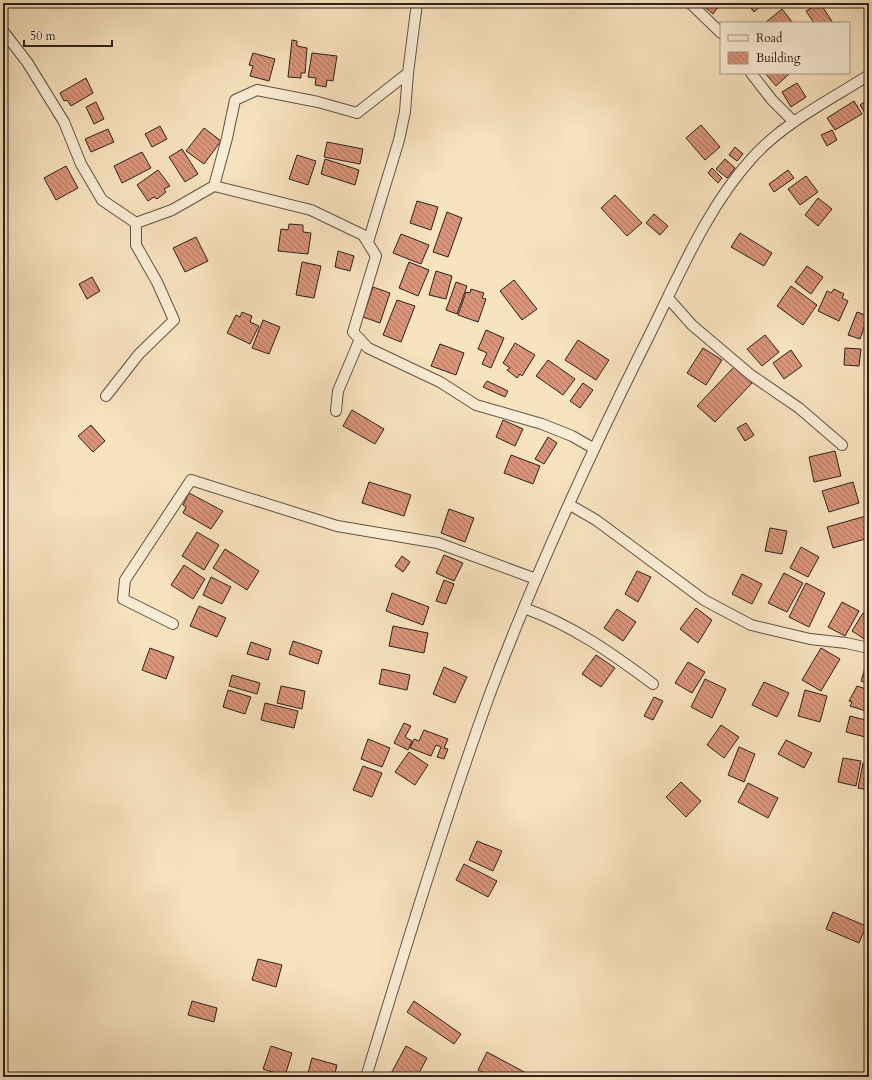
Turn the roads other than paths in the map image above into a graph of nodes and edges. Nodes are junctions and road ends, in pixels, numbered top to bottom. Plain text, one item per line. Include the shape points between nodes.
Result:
1 (417, 3) edge
2 (690, 3) edge
3 (3, 31) edge
4 (720, 32) edge
5 (408, 73) junction
6 (752, 74) edge
7 (869, 75) edge
8 (794, 122) junction
9 (214, 186) junction
10 (136, 223) junction
11 (368, 242) junction
12 (668, 298) junction
13 (360, 340) junction
14 (106, 396) dead end
15 (336, 411) dead end
16 (842, 445) dead end
17 (594, 448) junction
18 (570, 505) junction
19 (536, 579) junction
20 (524, 608) junction
21 (172, 624) dead end
22 (869, 648) edge
23 (653, 684) dead end
24 (366, 1077) edge

1 - 5 street
2 - 4 street
3 - 10 street via 27,62 64,122 82,164 102,200
5 - 9 street via 357,113 257,90 235,100
5 - 11 street via 405,112 399,140
6 - 8 street
7 - 8 street
8 - 12 street via 752,157 722,197 690,252
9 - 10 street via 172,210
9 - 11 street via 311,210 363,235
10 - 14 street via 136,246 157,282 174,320 138,354
11 - 13 street via 376,256 354,332
12 - 16 street via 692,325 751,375 799,408
12 - 17 street
13 - 15 street via 338,391
13 - 17 street via 368,348 440,382 476,405 542,424
17 - 18 street
18 - 19 street
18 - 22 street via 596,520 704,600 751,625 810,639
19 - 20 street
19 - 21 street via 438,543 337,526 190,480 125,580 122,599
20 - 23 street via 546,616 609,651
20 - 24 street via 435,850

